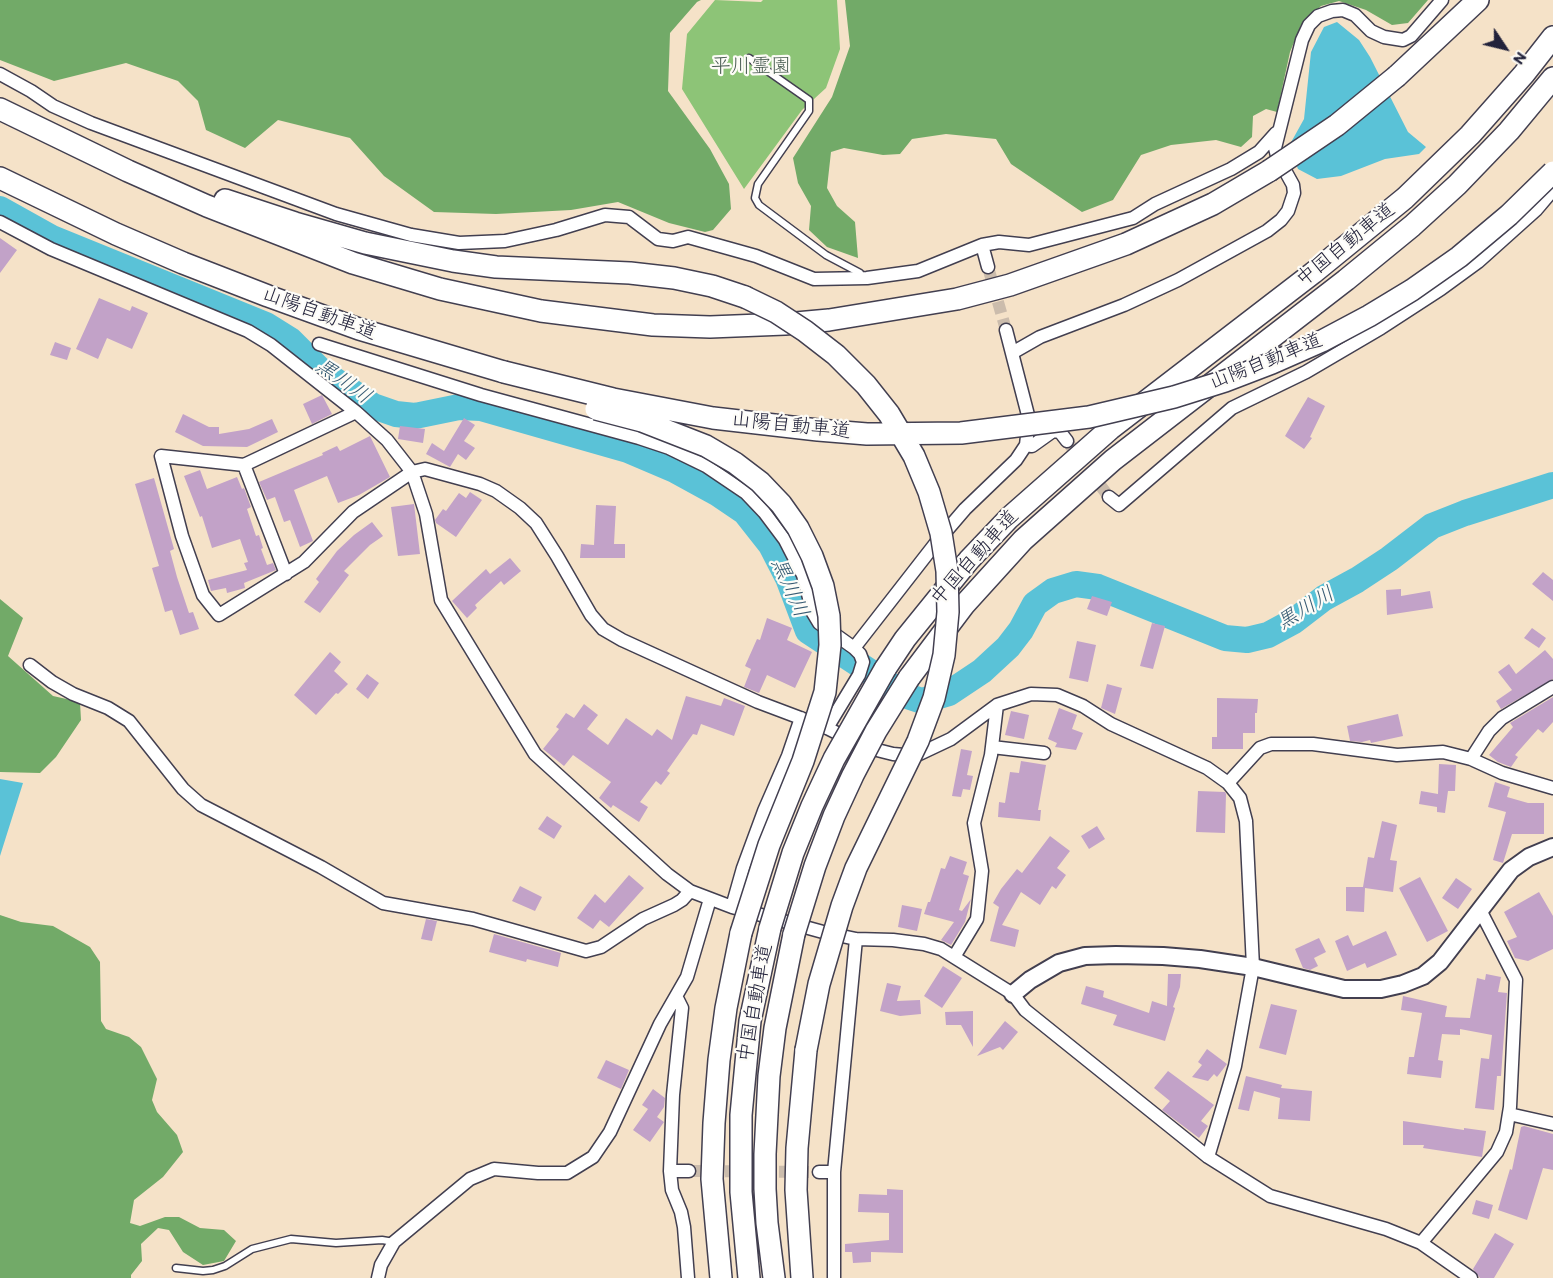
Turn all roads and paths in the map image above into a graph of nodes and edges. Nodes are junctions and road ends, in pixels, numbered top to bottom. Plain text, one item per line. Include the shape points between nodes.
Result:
1 (1442, 0) edge
2 (1478, 0) edge
3 (1553, 37) edge
4 (749, 58) dead end
5 (0, 74) edge
6 (1553, 78) edge
7 (0, 109) edge
8 (26, 123) junction
9 (1279, 129) junction
10 (1553, 172) edge
11 (0, 178) edge
12 (1553, 190) edge
13 (0, 222) edge
14 (982, 245) junction
15 (988, 267) tunnel mouth
16 (861, 279) junction
17 (1006, 330) tunnel mouth
18 (319, 344) dead end
19 (1012, 353) junction
20 (504, 372) junction
21 (356, 412) junction
22 (1067, 441) dead end
23 (1026, 445) junction
24 (244, 465) junction
25 (412, 472) junction
26 (1108, 497) dead end
27 (286, 574) junction
28 (854, 648) junction
29 (30, 665) dead end
30 (1553, 687) edge
31 (997, 705) junction
32 (801, 718) junction
33 (827, 728) junction
34 (992, 747) junction
35 (1044, 753) dead end
36 (1471, 759) junction
37 (1228, 783) junction
38 (1553, 788) edge
39 (1553, 847) edge
40 (690, 891) junction
41 (710, 899) junction
42 (732, 907) junction
43 (1480, 910) junction
44 (856, 939) junction
45 (954, 957) junction
46 (1253, 967) junction
47 (1013, 994) junction
48 (676, 996) junction
49 (1509, 1114) junction
50 (1553, 1124) edge
51 (1208, 1157) junction
52 (670, 1171) junction
53 (689, 1171) tunnel mouth
54 (819, 1172) tunnel mouth
55 (834, 1172) junction
56 (394, 1242) junction
57 (1421, 1243) junction
58 (176, 1268) dead end
59 (378, 1278) edge
60 (688, 1278) edge
61 (721, 1278) edge
62 (749, 1278) edge
63 (774, 1278) edge
64 (802, 1278) edge
65 (834, 1278) edge
66 (1471, 1278) edge

1 - 9 street via 1411,36 1403,39 1371,31 1343,10 1318,16 1302,40
2 - 8 highway, bridge via 1397,76 1337,125 1213,204 1126,244 1010,285 957,299 785,324 653,325 541,311 440,289 353,263 207,206
3 - 62 highway, 中国自動車道, bridge via 1470,135 1405,198 1110,429 1009,518 969,560 885,669 812,806 770,928 750,1021 741,1115 741,1192
4 - 16 lane via 809,100 809,111 758,184 755,198 826,255 860,273
5 - 16 street via 53,106 91,123 336,214 411,235 459,243 505,241 605,215 629,217 658,238 688,237 756,256 814,279
6 - 63 highway, 中国自動車道, bridge via 1509,131 1412,226 1113,460 1023,540 964,605 909,678 876,731 834,816 795,934 775,1028 769,1086 765,1189
7 - 8 highway
8 - 64 highway, bridge via 219,198 365,243 496,267 674,278 745,297 806,331 836,355 889,414 914,456 941,533 947,571 944,654 934,698 918,741 864,850 842,906 819,984 806,1050 797,1148
9 - 14 street via 1259,152 1133,218 1029,245
9 - 19 street via 1275,148 1294,193 1281,220 1178,280 1040,337
10 - 20 highway, 山陽自動車道, bridge via 1459,257 1360,321 1225,381 1089,417 961,433 867,434 713,418
11 - 20 highway, 山陽自動車道 via 183,263 359,329
12 - 26 street via 1478,262 1441,289 1306,372 1232,408 1119,505
13 - 21 street via 51,249 248,332 271,345
14 - 15 street
14 - 16 street via 918,271
17 - 19 street
18 - 28 street via 481,395 639,438 706,466 746,493 764,512 785,540 803,575 819,623
19 - 23 street via 1029,419
20 - 61 highway, bridge via 548,396 642,421 706,446 735,463 781,504 798,528 823,586 829,615 825,692 741,933 726,1008 712,1179
21 - 24 street
21 - 25 street via 387,440
22 - 23 street via 1060,432 1053,431 1032,446
23 - 28 street via 935,544
24 - 27 street
24 - 27 street via 161,456 182,536 203,595 219,615
25 - 27 street via 353,512 304,562
25 - 32 street via 425,469 480,484 520,508 536,523 603,629 758,702
25 - 40 street via 426,514 441,600 535,754
28 - 33 street via 863,662 859,675
29 - 40 street via 73,694 129,721 183,789 201,805 383,903 473,919 586,951 601,947 643,919 674,905
30 - 36 street via 1502,718
31 - 33 street via 951,739 915,756 865,747
31 - 34 street
31 - 37 street via 1031,694 1057,695 1208,768
32 - 33 street
32 - 42 street via 743,868
34 - 35 street
34 - 45 street via 974,823 982,871 977,919
36 - 37 street via 1443,752 1397,755 1313,744 1271,744 1251,756
36 - 38 street
37 - 46 street via 1240,798 1246,820
39 - 43 street via 1511,870
40 - 41 street
41 - 42 street
41 - 48 street via 687,977
42 - 44 street
43 - 46 street via 1440,962 1403,984 1374,990 1344,989
43 - 49 street via 1516,980
44 - 45 street via 924,944
44 - 55 street
45 - 47 street
46 - 47 street via 1163,956 1085,956 1059,963
46 - 51 street via 1235,1066
47 - 51 street via 1025,1011
48 - 52 street via 682,1008
48 - 56 street via 610,1132 593,1157 567,1173 494,1169 470,1179
49 - 50 street
49 - 57 street via 1497,1152
51 - 57 street via 1270,1196
52 - 53 street
52 - 60 street via 684,1227
54 - 55 street
55 - 65 street
56 - 58 lane via 291,1239 252,1249 213,1270
56 - 59 street
57 - 66 street

